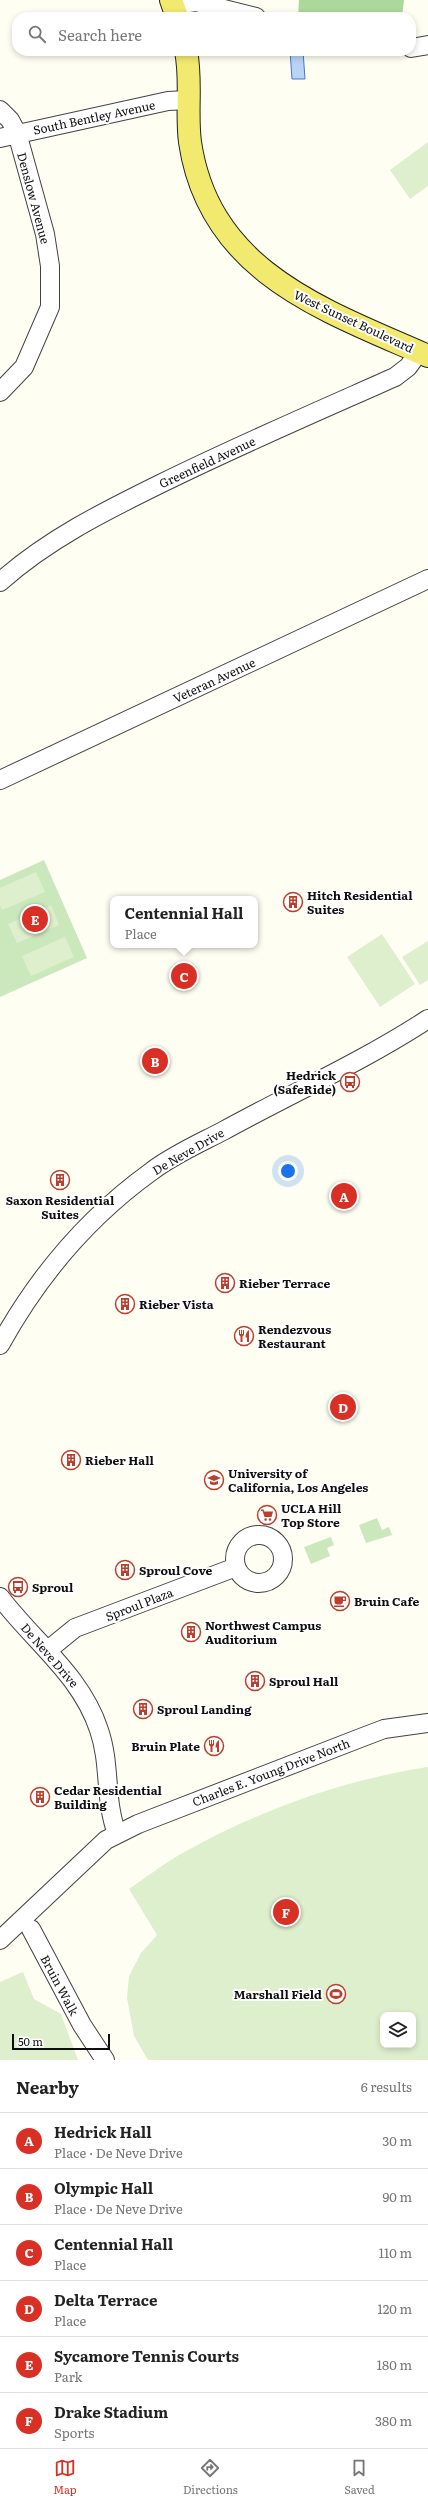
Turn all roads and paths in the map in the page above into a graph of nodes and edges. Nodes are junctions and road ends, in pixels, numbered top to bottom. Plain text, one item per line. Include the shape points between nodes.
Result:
1 (174, 7) edge
2 (236, 12) edge
3 (428, 45) edge
4 (416, 47) edge
5 (186, 56) edge
6 (188, 100) junction
7 (0, 110) edge
8 (17, 133) junction
9 (0, 138) edge
10 (423, 354) edge
11 (0, 392) edge
12 (428, 580) edge
13 (0, 582) edge
14 (0, 780) edge
15 (428, 1019) edge
16 (0, 1345) edge
17 (236, 1568) dead end
18 (0, 1597) edge
19 (48, 1650) junction
20 (428, 1723) edge
21 (117, 1834) junction
22 (31, 1929) dead end
23 (0, 1940) edge
24 (105, 2060) edge

1 - 2 street via 196,2
3 - 4 street
5 - 6 main road, West Sunset Boulevard
6 - 8 street, South Bentley Avenue via 168,101
6 - 10 main road, West Sunset Boulevard via 190,142 204,189 226,231 241,250 276,282 303,299
7 - 8 street, Denslow Avenue via 10,120
8 - 9 street, South Bentley Avenue
8 - 11 street, Denslow Avenue via 45,234 50,266 50,307 24,367
10 - 13 street, Greenfield Avenue via 395,377 205,462 105,511 48,544
12 - 14 street, Veteran Avenue
15 - 16 street, De Neve Drive via 355,1064 242,1120 153,1170 105,1208 44,1275
17 - 19 street, Sproul Plaza via 75,1628
18 - 19 street, De Neve Drive
19 - 21 street, De Neve Drive via 81,1691 96,1720 105,1750 108,1804
20 - 21 street, Charles E. Young Drive North via 391,1728 363,1737
21 - 23 street, Charles E. Young Drive North via 93,1852
22 - 24 street, Bruin Walk via 82,2025

